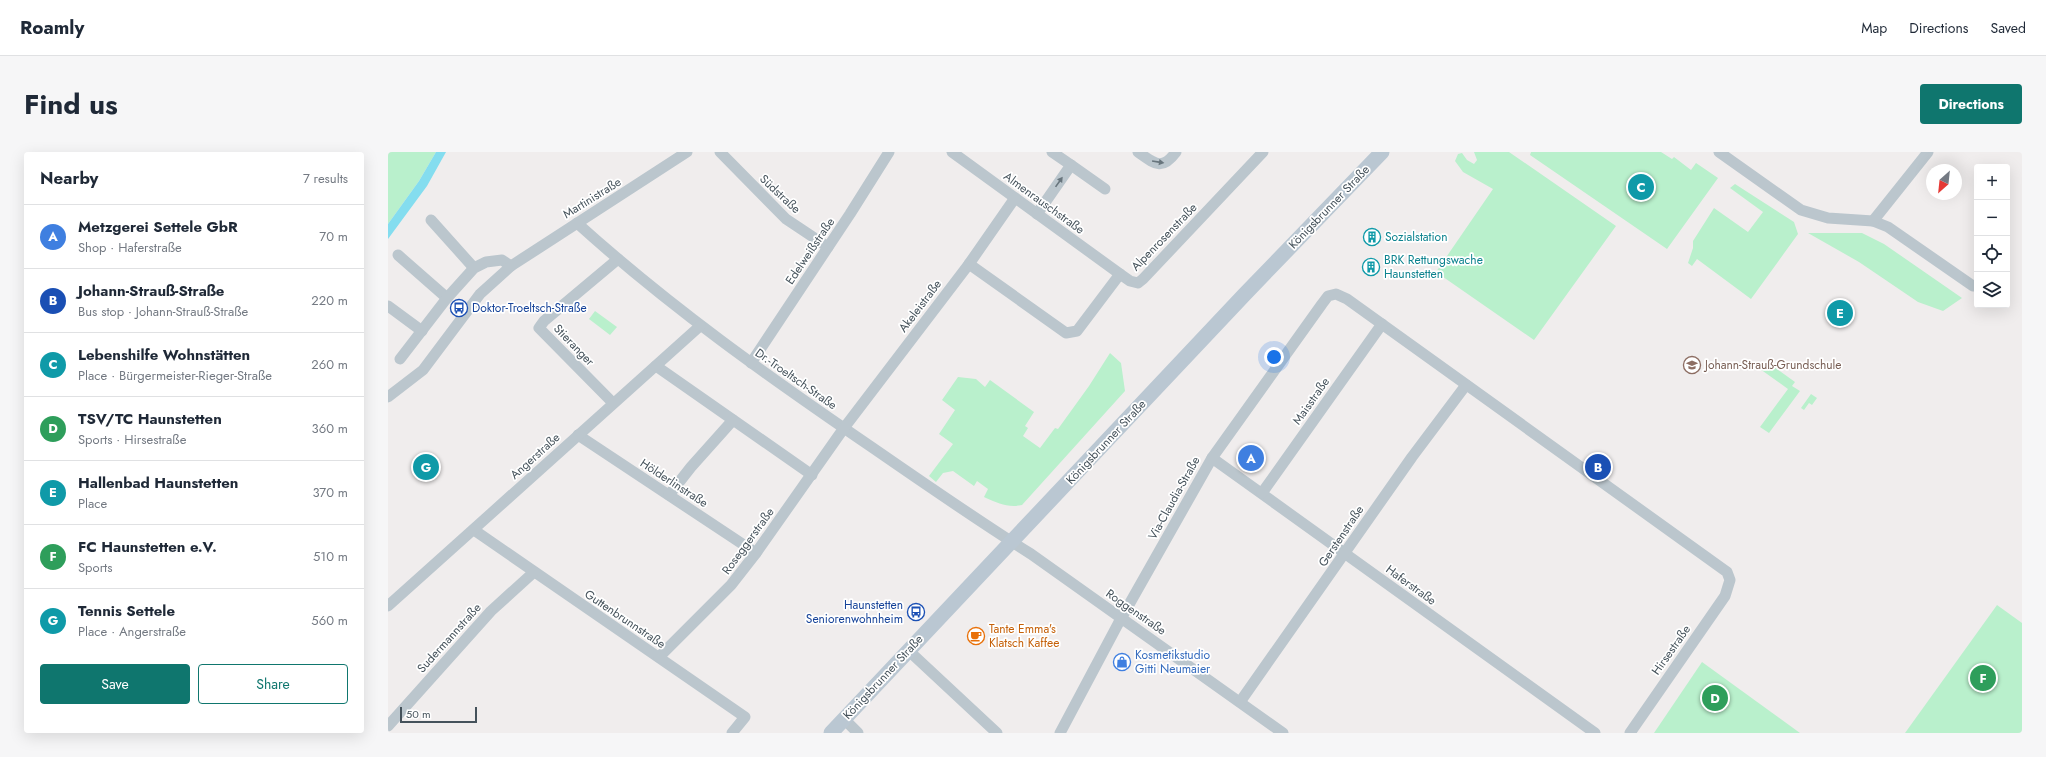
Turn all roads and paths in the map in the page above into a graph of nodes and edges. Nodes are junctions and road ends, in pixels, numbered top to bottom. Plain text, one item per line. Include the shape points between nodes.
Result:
1 (687, 152) edge
2 (720, 152) edge
3 (889, 152) edge
4 (952, 152) edge
5 (1052, 152) edge
6 (1138, 152) edge
7 (1176, 152) edge
8 (1263, 152) edge
9 (1382, 152) edge
10 (1719, 152) edge
11 (1927, 152) edge
12 (1071, 165) junction
13 (1105, 189) dead end
14 (1015, 198) junction
15 (1037, 214) junction
16 (431, 220) dead end
17 (1873, 221) junction
18 (577, 223) junction
19 (828, 247) junction
20 (398, 255) dead end
21 (618, 259) junction
22 (969, 264) junction
23 (510, 266) junction
24 (474, 268) junction
25 (1120, 274) junction
26 (1973, 286) dead end
27 (447, 298) junction
28 (388, 306) edge
29 (1382, 324) junction
30 (700, 326) junction
31 (422, 331) junction
32 (400, 359) dead end
33 (751, 363) junction
34 (656, 366) junction
35 (1466, 385) junction
36 (388, 397) edge
37 (613, 404) junction
38 (733, 420) junction
39 (844, 428) junction
40 (578, 435) junction
41 (1212, 458) junction
42 (812, 475) junction
43 (1262, 493) junction
44 (669, 495) junction
45 (474, 530) junction
46 (1012, 542) junction
47 (756, 553) junction
48 (1345, 553) junction
49 (534, 572) junction
50 (388, 606) edge
51 (1121, 618) junction
52 (908, 651) junction
53 (659, 657) junction
54 (1240, 702) junction
55 (844, 719) junction
56 (388, 726) edge
57 (732, 733) edge
58 (831, 733) edge
59 (858, 733) edge
60 (997, 733) edge
61 (1060, 733) edge
62 (1283, 733) edge
63 (1596, 733) edge
64 (1630, 733) edge

1 - 18 street, Martinistraße
2 - 19 street, Südstraße via 786,219
3 - 19 street, Edelweißstraße
4 - 14 street, Almenrauschstraße
5 - 12 street
6 -> 7 street via 1160,164 1170,160
8 - 25 street, Alpenrosenstraße via 1143,279 1138,283
9 - 46 main road, Königsbrunner Straße
10 - 17 street via 1801,210 1828,218
11 - 17 street
12 - 13 street
15 -> 12 street
14 - 15 street, Almenrauschstraße
14 - 22 street, Akeleistraße
15 - 25 street, Almenrauschstraße
16 - 24 street
17 - 26 street via 1902,235
18 - 21 street, Dr.-Troeltsch-Straße
18 - 23 street, Martinistraße
19 - 33 street, Edelweißstraße
20 - 27 street
21 - 30 street, Dr.-Troeltsch-Straße
21 - 37 street, Stieranger via 544,321 540,328
22 - 25 street, Alpenrosenstraße via 1066,333 1077,331
22 - 39 street, Akeleistraße
23 - 24 street via 502,260 486,262
23 - 36 street, Martinistraße via 480,294 423,370
24 - 27 street
27 - 31 street
28 - 31 street
29 - 35 street
29 - 41 street, Via-Claudia-Straße via 1347,299 1336,294 1328,296
29 - 43 street, Maisstraße
30 - 33 street, Dr.-Troeltsch-Straße
30 - 34 street, Angerstraße
31 - 32 street
33 - 39 street, Dr.-Troeltsch-Straße
34 - 37 street, Angerstraße
34 - 38 street
35 - 48 street, Gerstenstraße via 1422,442
35 - 64 street, Hirsestraße via 1727,572 1730,580 1725,596
37 - 40 street, Angerstraße
38 - 42 street
38 - 44 street
39 - 42 street, Roseggerstraße
39 - 46 street, Dr.-Troeltsch-Straße
40 - 44 street, Hölderlinstraße
40 - 45 street, Angerstraße
41 - 43 street, Haferstraße
41 - 51 street, Via-Claudia-Straße
42 - 47 street, Roseggerstraße
43 - 48 street, Haferstraße
44 - 47 street, Hölderlinstraße
45 - 49 street, Guttenbrunnstraße
45 - 50 street, Angerstraße
46 - 51 street, Roggenstraße
46 - 52 main road, Königsbrunner Straße
47 - 53 street, Roseggerstraße via 731,585
48 - 54 street, Gerstenstraße
48 - 63 street, Haferstraße
49 - 53 street, Guttenbrunnstraße
49 - 56 street, Sudermannstraße via 491,611
51 - 54 street, Roggenstraße
51 - 61 street, Via-Claudia-Straße
52 - 55 main road, Königsbrunner Straße
52 - 60 street
53 - 57 street, Guttenbrunnstraße via 745,716
54 - 62 street, Roggenstraße
55 - 58 main road, Königsbrunner Straße
55 - 59 street

